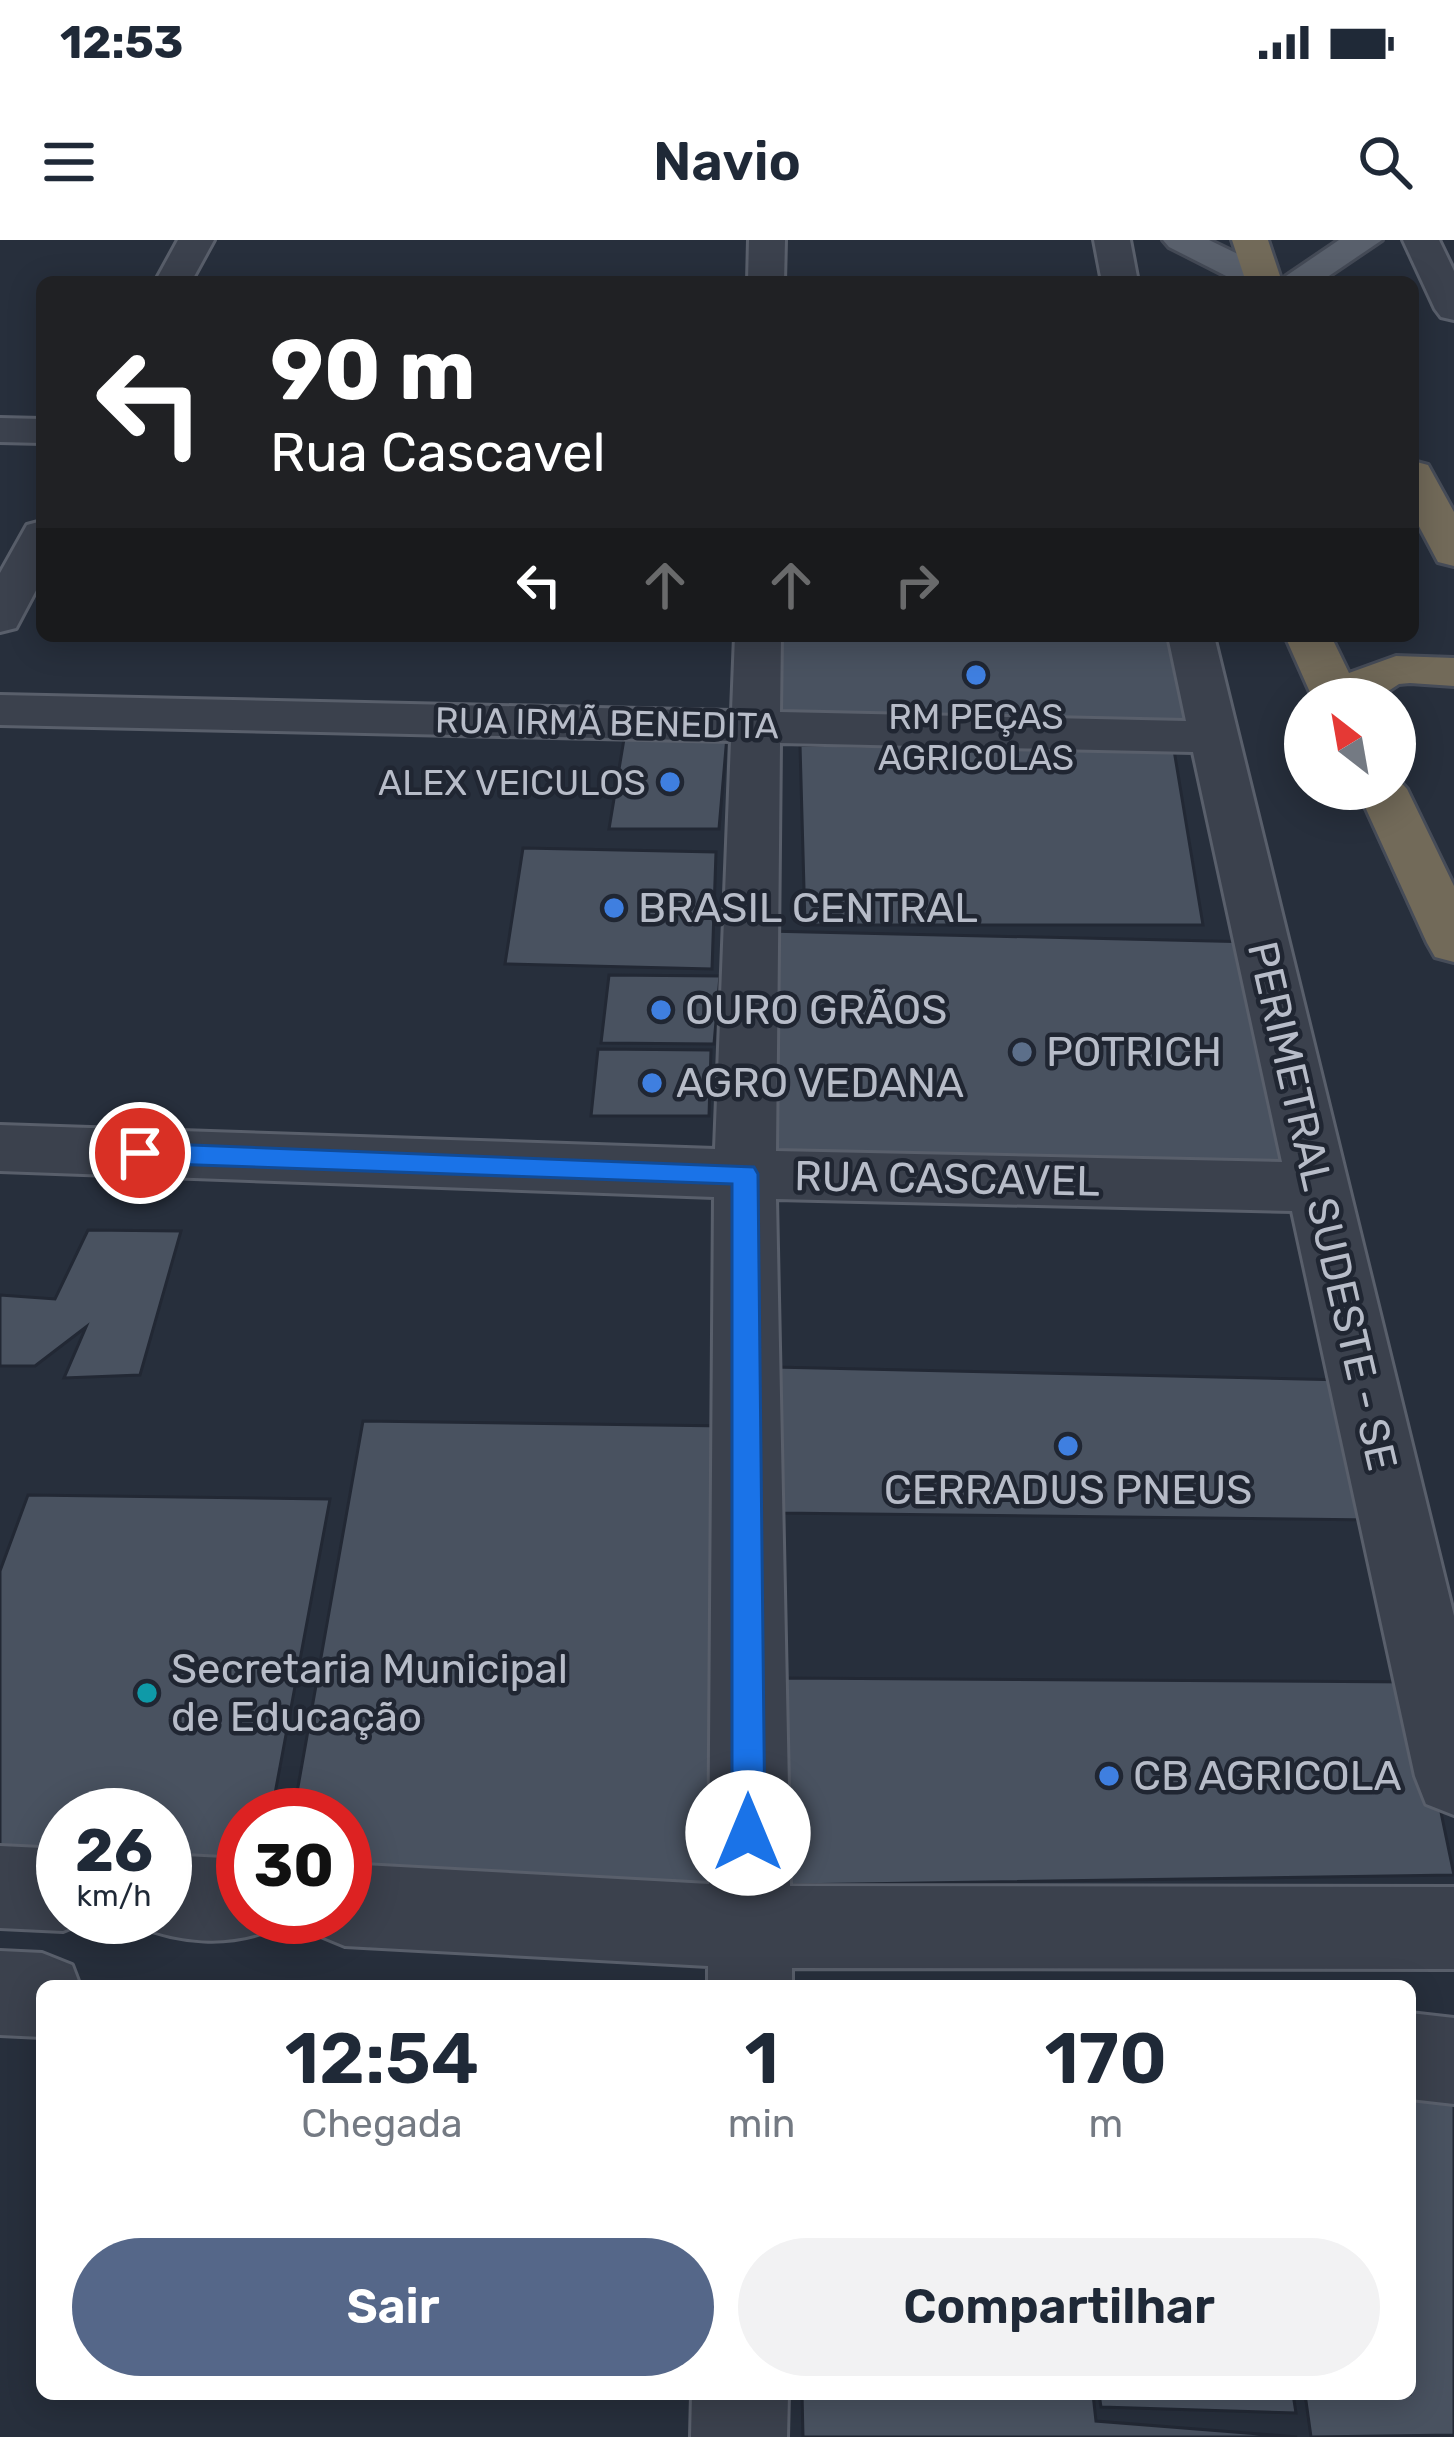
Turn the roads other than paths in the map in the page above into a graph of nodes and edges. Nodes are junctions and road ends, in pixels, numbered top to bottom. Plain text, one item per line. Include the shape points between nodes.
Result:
1 (196, 240) edge
2 (767, 240) edge
3 (1112, 240) edge
4 (1181, 240) edge
5 (1250, 240) edge
6 (1364, 240) edge
7 (1420, 240) edge
8 (1303, 266) edge
9 (176, 276) edge
10 (766, 276) edge
11 (1119, 276) edge
12 (1254, 276) edge
13 (1262, 276) edge
14 (1454, 310) edge
15 (0, 430) edge
16 (36, 431) edge
17 (1419, 486) edge
18 (36, 546) edge
19 (1450, 548) edge
20 (1419, 574) edge
21 (0, 618) edge
22 (758, 642) edge
23 (1192, 642) edge
24 (1311, 642) edge
25 (1454, 672) edge
26 (1327, 678) edge
27 (1368, 678) edge
28 (0, 710) edge
29 (756, 727) junction
30 (1214, 737) junction
31 (1392, 810) edge
32 (1454, 943) edge
33 (0, 1148) edge
34 (745, 1174) junction
35 (1318, 1187) junction
36 (1454, 1776) edge
37 (0, 1887) edge
38 (36, 1889) edge
39 (372, 1908) edge
40 (1454, 1928) edge
41 (749, 1956) edge
42 (0, 1993) edge
43 (36, 1995) edge
44 (1416, 2057) edge
45 (1454, 2061) edge
46 (740, 2400) edge
47 (739, 2437) edge

1 - 9 street
2 - 10 street
3 - 11 street
4 - 12 main road
5 - 13 highway
6 - 8 main road
7 - 14 street
15 - 16 street
17 - 19 highway
18 - 21 street
19 - 20 highway
22 - 29 street
23 - 30 street, PERIMETRAL SUDESTE - SE
24 - 26 highway
25 - 27 highway via 1396,669
28 - 29 street, RUA IRMÃ BENEDITA
29 - 30 street, RUA IRMÃ BENEDITA
29 - 34 street
30 - 35 street, PERIMETRAL SUDESTE - SE
31 - 32 highway
33 - 34 street, RUA CASCAVEL
34 - 35 street, RUA CASCAVEL
34 - 41 street
35 - 36 street, PERIMETRAL SUDESTE - SE
37 - 38 street
39 - 41 street
40 - 41 street
42 - 43 street
44 - 45 street
46 - 47 street

